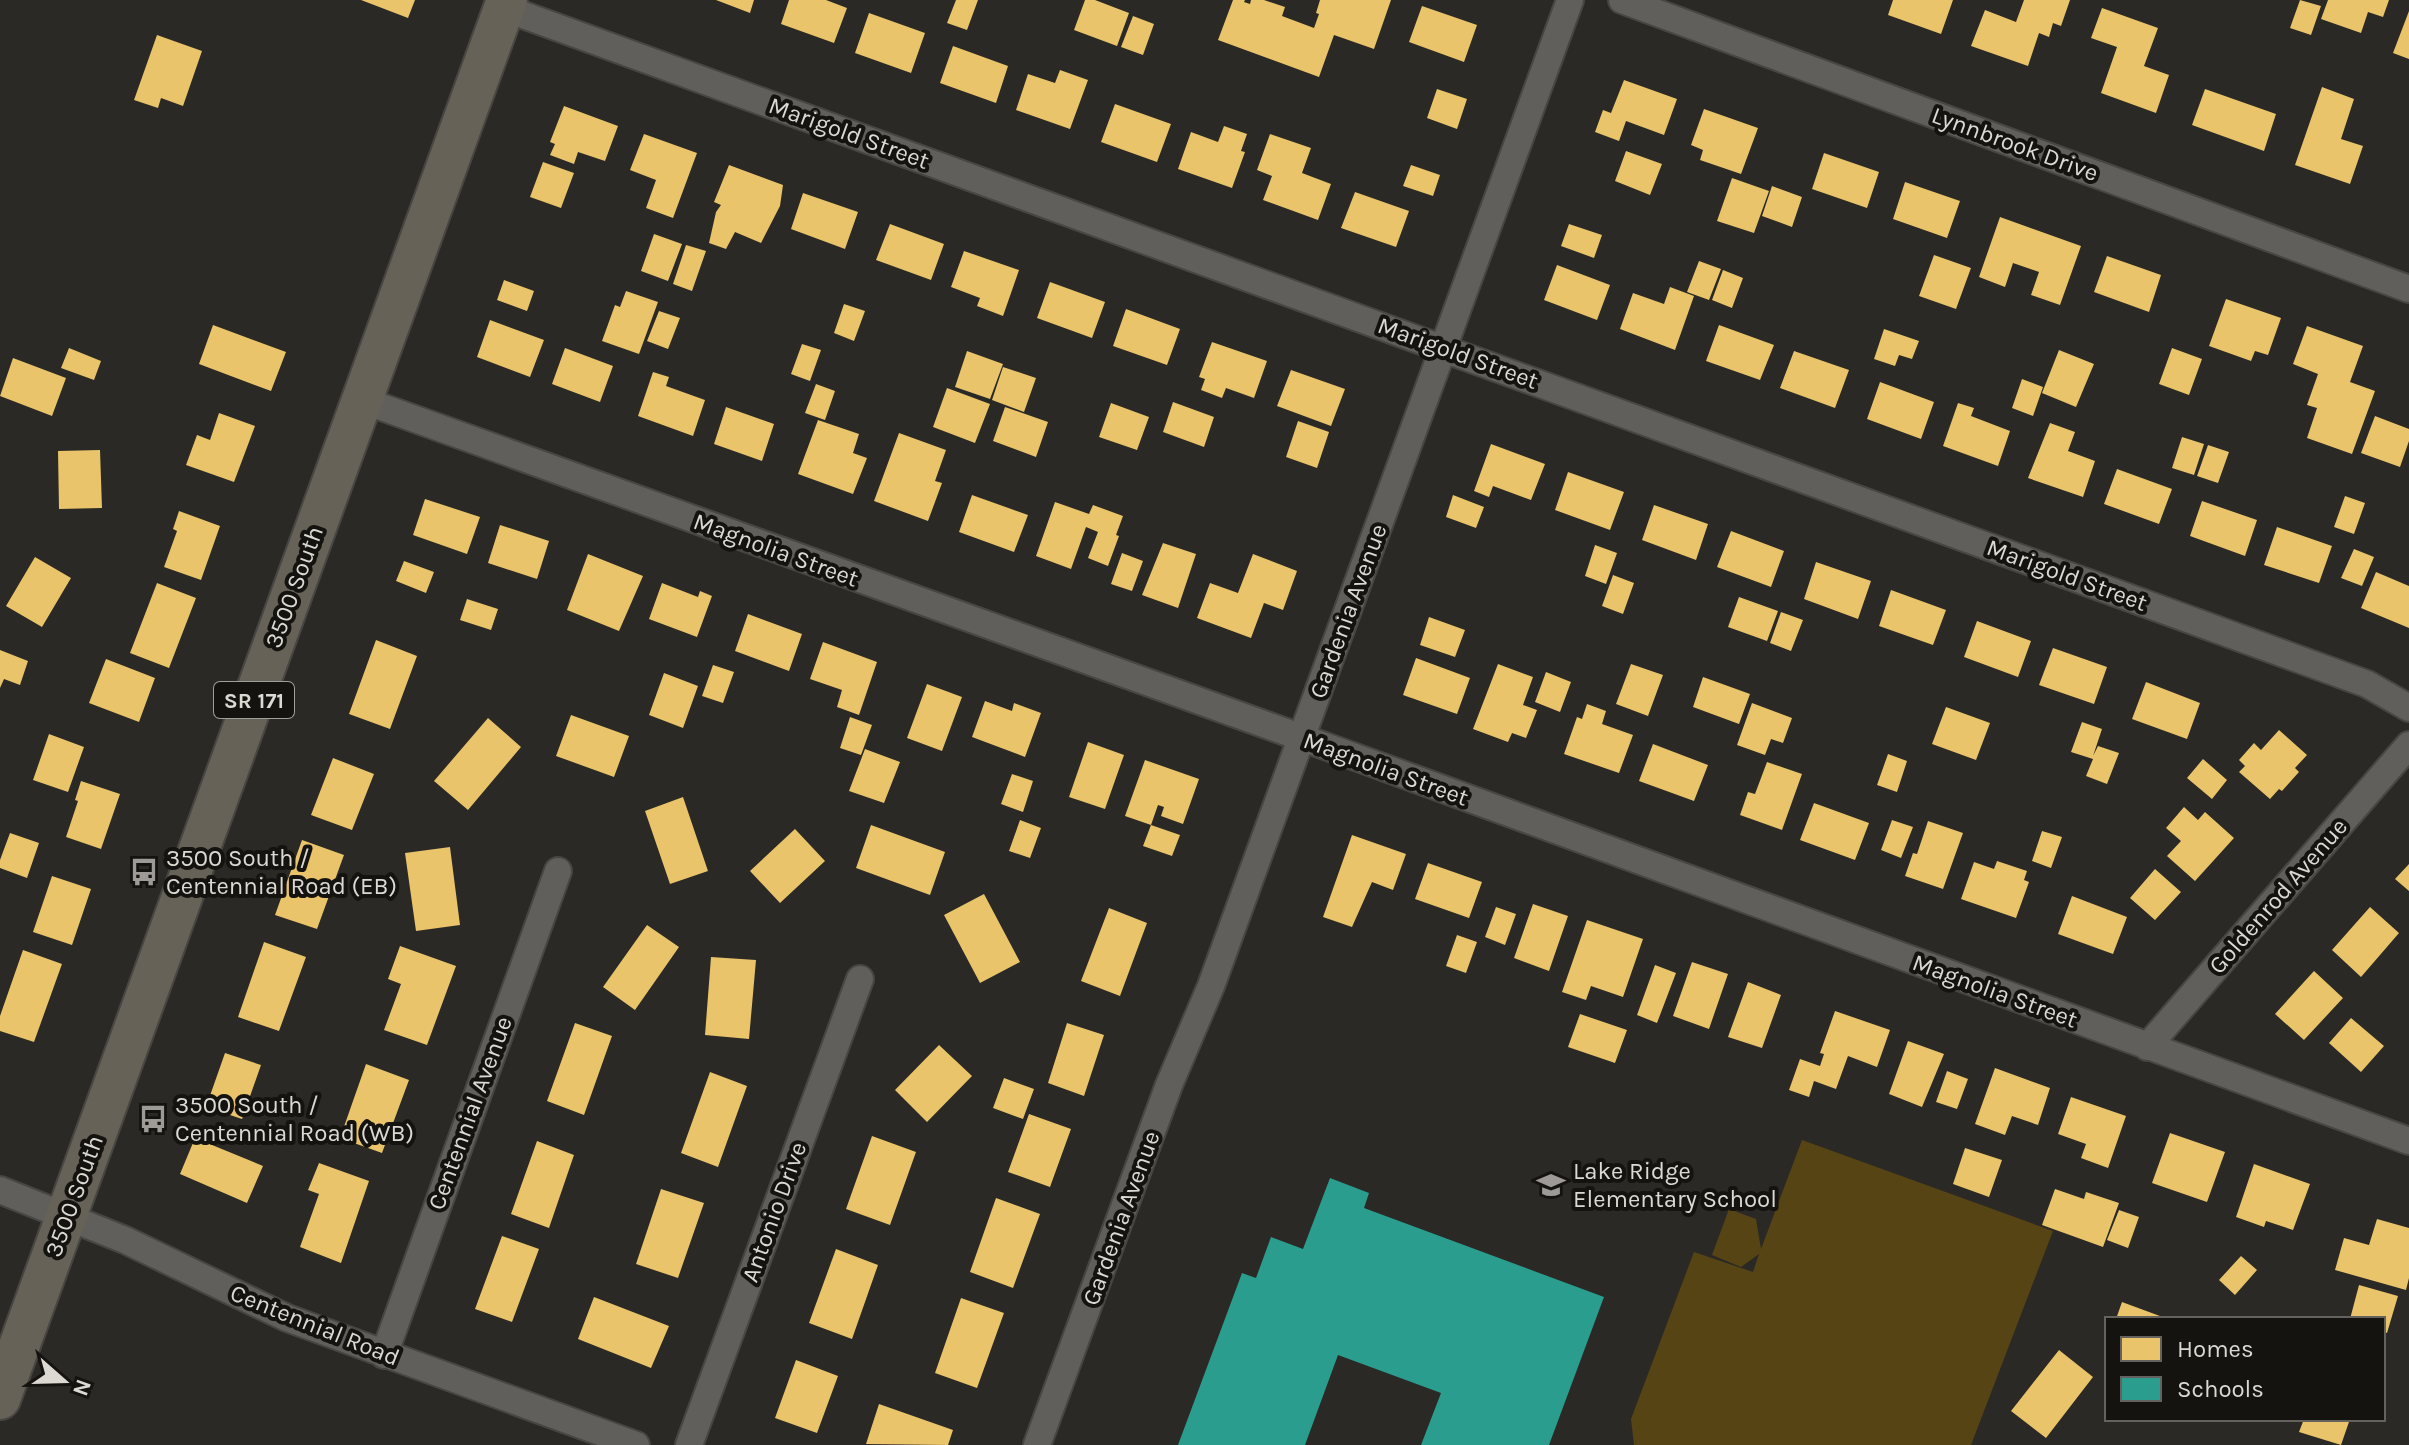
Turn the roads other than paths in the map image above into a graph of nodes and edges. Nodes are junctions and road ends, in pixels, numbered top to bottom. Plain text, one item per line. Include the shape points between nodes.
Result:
1 (1570, 0) edge
2 (1622, 0) edge
3 (505, 4) edge
4 (2409, 289) edge
5 (1442, 347) junction
6 (362, 400) junction
7 (2409, 708) edge
8 (1302, 738) junction
9 (2409, 745) edge
10 (558, 871) dead end
11 (860, 979) dead end
12 (2147, 1047) junction
13 (2409, 1141) edge
14 (0, 1190) edge
15 (66, 1216) junction
16 (384, 1355) junction
17 (0, 1399) edge
18 (636, 1445) edge
19 (689, 1445) edge
20 (1037, 1445) edge

1 - 5 street, Gardenia Avenue
2 - 4 street, Lynnbrook Drive
3 - 5 street, Marigold Street
3 - 6 main road, 3500 South / SR 171
5 - 7 street, Marigold Street via 2367,684
5 - 8 street, Gardenia Avenue
6 - 8 street, Magnolia Street
6 - 15 main road, 3500 South / SR 171
8 - 12 street, Magnolia Street
8 - 20 street, Gardenia Avenue
9 - 12 street, Goldenrod Avenue
10 - 16 street, Centennial Avenue
11 - 19 street, Antonio Drive
12 - 13 street, Magnolia Street
14 - 15 street, Centennial Road
15 - 16 street, Centennial Road via 287,1318
15 - 17 main road, 3500 South / SR 171
16 - 18 street, Centennial Road

